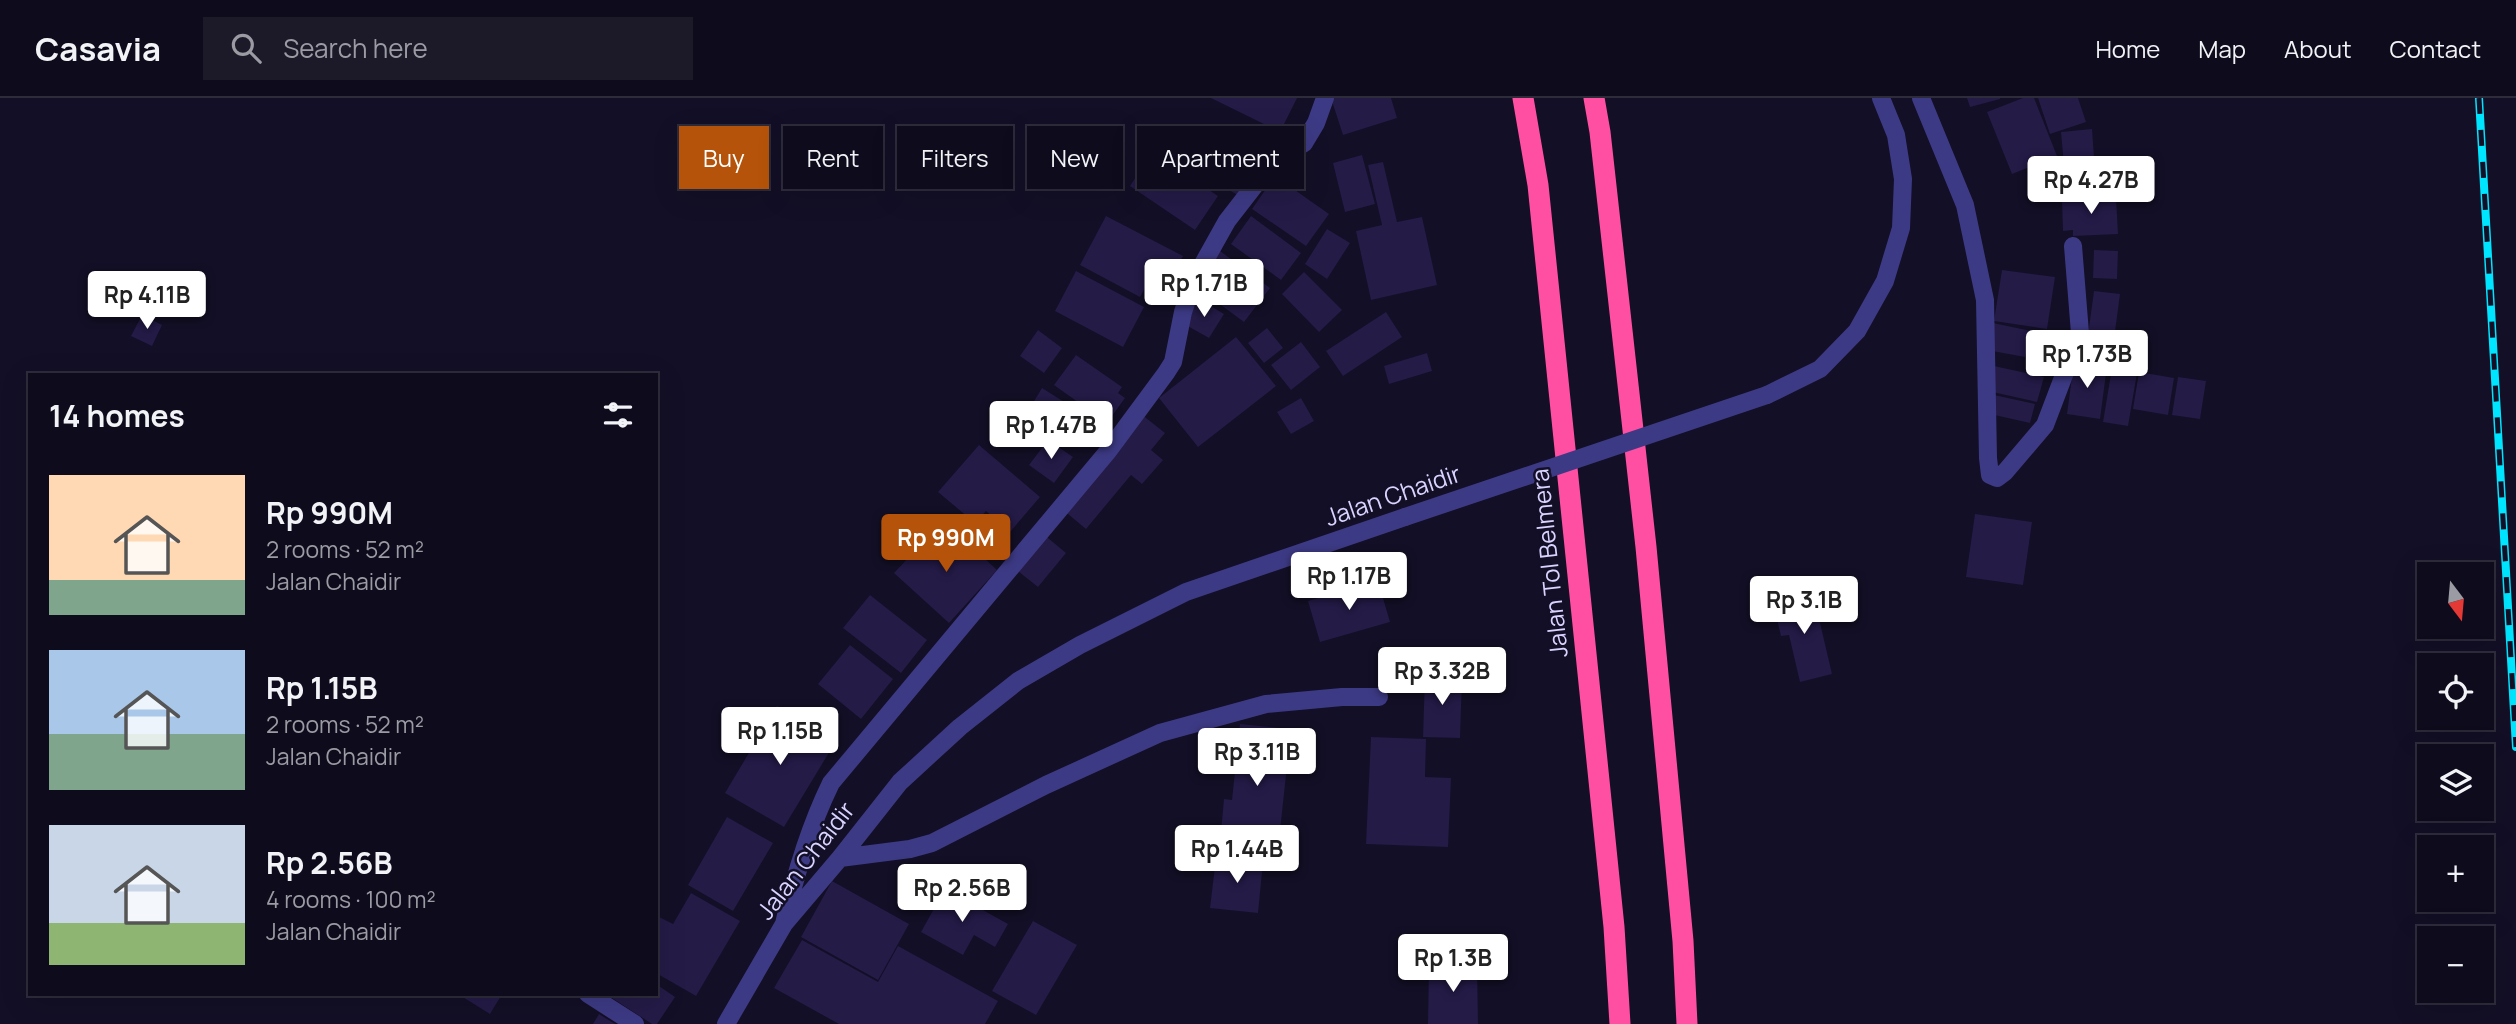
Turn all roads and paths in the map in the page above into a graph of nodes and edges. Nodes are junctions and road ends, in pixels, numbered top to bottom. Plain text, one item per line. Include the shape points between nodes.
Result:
1 (1325, 98) edge
2 (1523, 98) edge
3 (1594, 98) edge
4 (1881, 98) edge
5 (1922, 98) edge
6 (2073, 246) dead end
7 (1379, 697) dead end
8 (840, 858) junction
9 (784, 924) junction
10 (591, 996) edge
11 (635, 1024) edge
12 (726, 1024) edge
13 (1620, 1024) edge
14 (1687, 1024) edge

1 - 9 street via 1304,143 1272,163 1227,221 1194,280 1166,373 1109,450 831,783 813,820
2 - 13 highway, Jalan Tol Belmera via 1539,198
3 - 14 highway via 1646,547
4 - 8 street, Jalan Chaidir, bridge via 1896,135 1903,179 1901,229 1885,281 1857,331 1820,369 1767,395 1186,592 1018,681 900,782
5 - 6 street via 1965,205 1985,300 1988,458 1990,475 1997,478 2045,425 2080,334
7 - 8 street via 1266,704 1160,733 932,843
8 - 9 street, Jalan Chaidir
9 - 12 street, Jalan Chaidir
10 - 11 street

